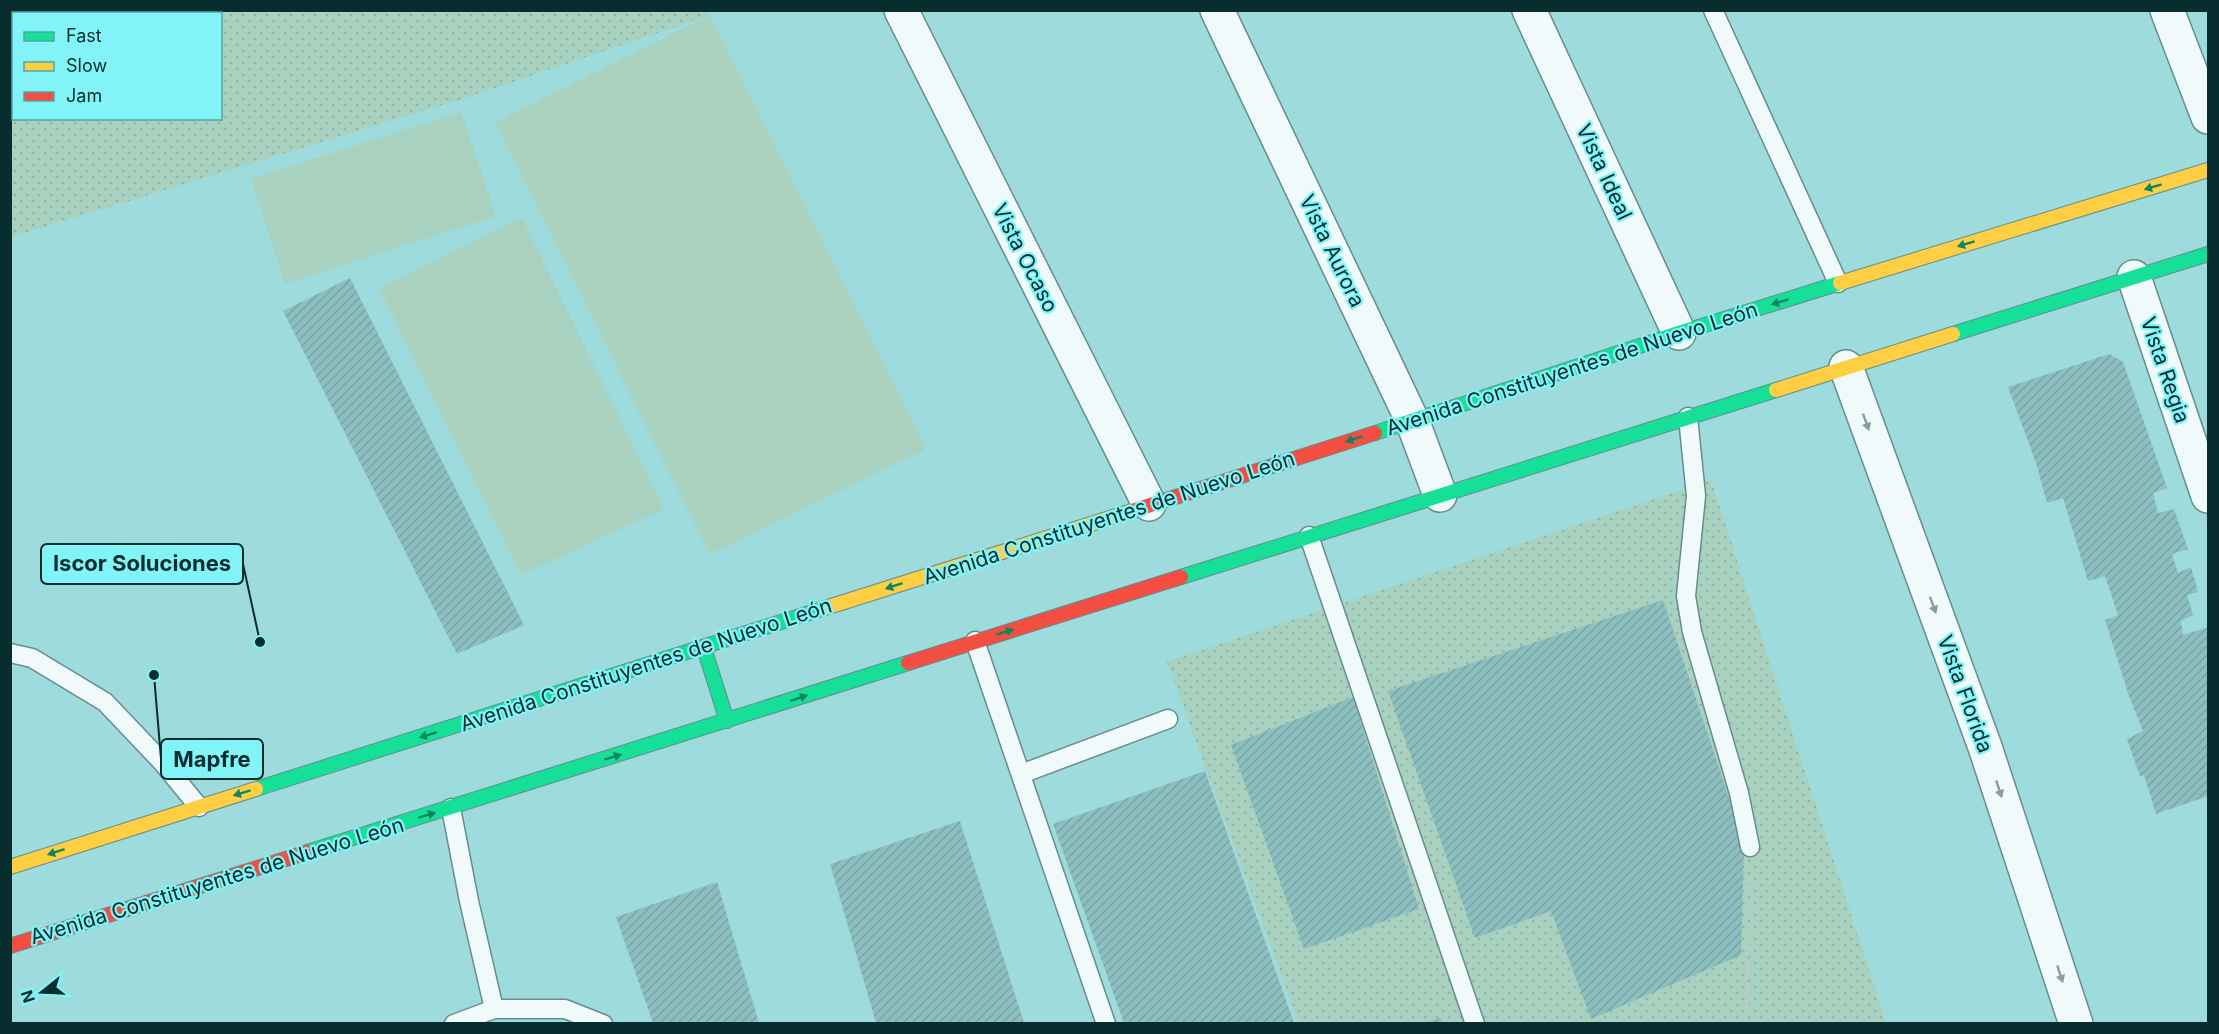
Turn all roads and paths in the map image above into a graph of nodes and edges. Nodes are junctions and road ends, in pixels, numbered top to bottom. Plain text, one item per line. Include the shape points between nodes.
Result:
1 (901, 10) edge
2 (1217, 10) edge
3 (1529, 10) edge
4 (1713, 10) edge
5 (2167, 10) edge
6 (2208, 117) edge
7 (2208, 170) edge
8 (2208, 254) edge
9 (2134, 277) junction
10 (1838, 283) junction
11 (1679, 333) junction
12 (1846, 367) junction
13 (1688, 417) junction
14 (1412, 420) junction
15 (1440, 495) junction
16 (2208, 496) edge
17 (1149, 504) junction
18 (1309, 536) junction
19 (975, 641) junction
20 (704, 648) junction
21 (10, 653) edge
22 (1168, 719) dead end
23 (727, 721) junction
24 (1021, 774) junction
25 (199, 807) junction
26 (451, 808) junction
27 (1750, 847) joint
28 (10, 867) edge
29 (10, 946) edge
30 (494, 1009) junction
31 (454, 1023) edge
32 (603, 1023) edge
33 (1106, 1023) edge
34 (1474, 1023) edge
35 (1747, 1023) edge
36 (2076, 1023) edge

1 - 17 street, Vista Ocaso
2 - 14 street, Vista Aurora
3 - 11 street, Vista Ideal
4 - 10 lane
5 - 6 street
7 -> 10 main road, Avenida Constituyentes de Nuevo León
8 - 9 main road, Avenida Constituyentes de Nuevo León
9 - 12 main road, Avenida Constituyentes de Nuevo León
9 - 16 street, Vista Regia
10 -> 11 main road, Avenida Constituyentes de Nuevo León
11 - 14 main road, Avenida Constituyentes de Nuevo León
12 - 13 main road, Avenida Constituyentes de Nuevo León
12 -> 36 street, Vista Florida via 1985,747
13 - 15 main road, Avenida Constituyentes de Nuevo León
13 - 27 lane via 1696,496 1686,596 1692,632 1739,793
14 - 15 street, Vista Aurora
14 -> 17 main road, Avenida Constituyentes de Nuevo León
15 - 18 main road, Avenida Constituyentes de Nuevo León
17 -> 20 main road, Avenida Constituyentes de Nuevo León
19 -> 18 main road, Avenida Constituyentes de Nuevo León
18 - 34 lane
23 -> 19 main road, Avenida Constituyentes de Nuevo León
19 - 24 lane
20 - 23 main road
20 -> 25 main road, Avenida Constituyentes de Nuevo León
21 - 25 lane via 32,658 105,702
22 - 24 lane
26 -> 23 main road, Avenida Constituyentes de Nuevo León
24 - 33 lane
25 -> 28 main road, Avenida Constituyentes de Nuevo León
29 -> 26 main road, Avenida Constituyentes de Nuevo León
26 - 30 lane
27 - 35 path
30 - 31 lane
30 - 32 lane via 565,1009

